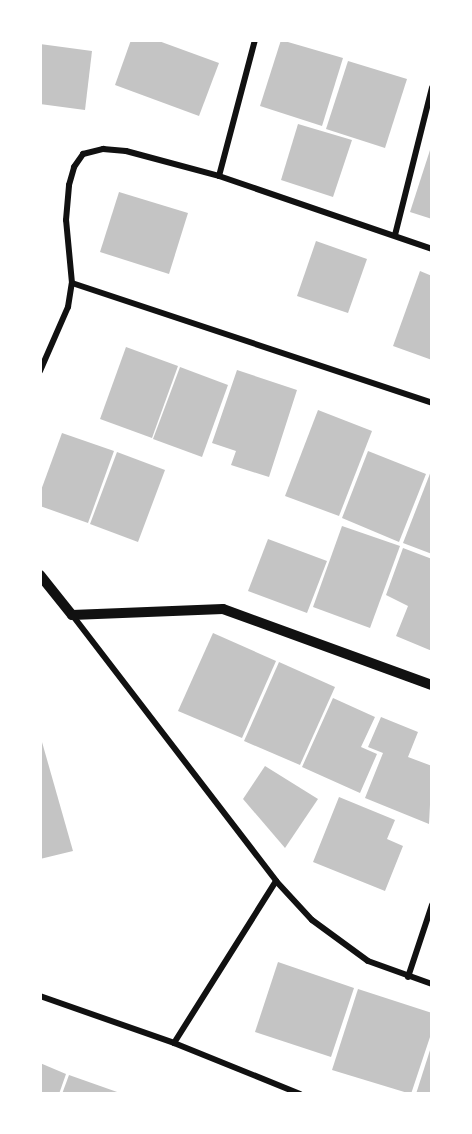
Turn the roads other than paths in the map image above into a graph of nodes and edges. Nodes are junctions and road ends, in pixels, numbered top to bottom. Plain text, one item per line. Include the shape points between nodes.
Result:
1 (255, 40) edge
2 (432, 88) edge
3 (219, 176) junction
4 (395, 235) junction
5 (432, 249) edge
6 (72, 283) junction
7 (40, 371) edge
8 (432, 403) edge
9 (40, 575) edge
10 (72, 615) junction
11 (432, 685) edge
12 (276, 881) junction
13 (432, 906) edge
14 (408, 976) junction
15 (432, 984) edge
16 (40, 996) edge
17 (174, 1043) junction
18 (300, 1094) edge

1 - 3 street
2 - 4 street
3 - 4 street
3 - 6 street via 126,151 103,149 83,154 74,166 67,208
4 - 5 street
6 - 7 street via 68,308
6 - 8 street
9 - 10 street
10 - 11 street via 223,609
10 - 12 street
12 - 14 street via 333,938 368,962
12 - 17 street
13 - 14 street
14 - 15 street
16 - 17 street
17 - 18 street

